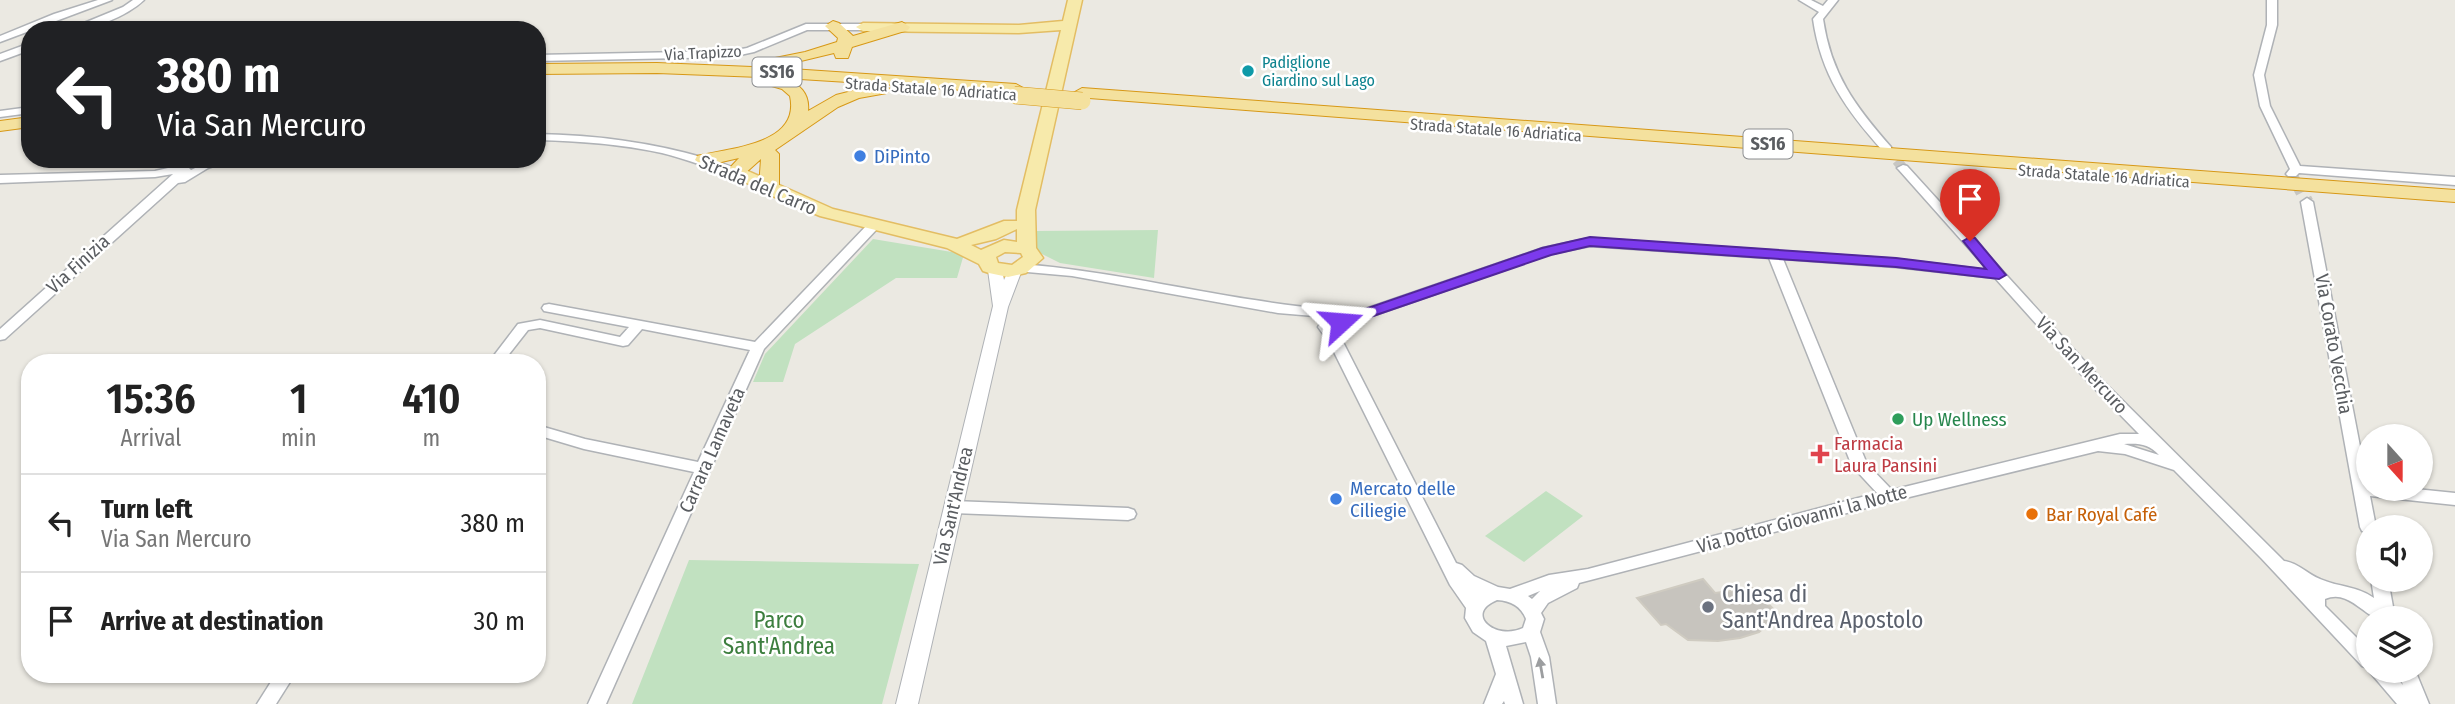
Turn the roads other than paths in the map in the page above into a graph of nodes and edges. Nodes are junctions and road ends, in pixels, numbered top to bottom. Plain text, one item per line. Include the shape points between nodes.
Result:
1 (107, 0) edge
2 (139, 0) edge
3 (1075, 0) edge
4 (1804, 0) edge
5 (1833, 0) edge
6 (2272, 0) edge
7 (1825, 11) junction
8 (45, 21) edge
9 (95, 21) edge
10 (833, 26) joint
11 (902, 27) joint
12 (21, 31) edge
13 (1067, 31) junction
14 (854, 36) junction
15 (0, 39) edge
16 (21, 50) edge
17 (0, 58) edge
18 (546, 58) edge
19 (654, 68) junction
20 (546, 69) edge
21 (546, 75) edge
22 (750, 76) junction
23 (939, 86) junction
24 (1082, 97) junction
25 (21, 111) edge
26 (0, 114) edge
27 (21, 117) edge
28 (0, 120) edge
29 (21, 123) edge
30 (0, 126) edge
31 (787, 134) junction
32 (546, 138) edge
33 (1887, 149) tunnel mouth
34 (765, 151) junction
35 (704, 160) junction
36 (184, 168) edge
37 (192, 168) edge
38 (1903, 168) tunnel mouth
39 (735, 172) junction
40 (0, 179) edge
41 (2455, 181) edge
42 (769, 187) junction
43 (2455, 195) edge
44 (2307, 202) tunnel mouth
45 (2455, 202) edge
46 (1026, 210) junction
47 (1011, 225) junction
48 (873, 226) junction
49 (936, 240) junction
50 (965, 241) junction
51 (1775, 256) junction
52 (1010, 261) junction
53 (1050, 272) junction
54 (1072, 272) junction
55 (1999, 275) junction
56 (1000, 307) junction
57 (549, 308) dead end
58 (1330, 320) junction
59 (638, 325) junction
60 (0, 336) edge
61 (758, 347) junction
62 (502, 354) edge
63 (2126, 413) junction
64 (546, 432) edge
65 (2154, 442) junction
66 (2123, 443) junction
67 (2356, 467) edge
68 (701, 468) junction
69 (2182, 470) junction
70 (1889, 496) junction
71 (2433, 497) edge
72 (2455, 499) edge
73 (953, 507) junction
74 (1128, 514) dead end
75 (2267, 554) junction
76 (1448, 560) junction
77 (1588, 575) junction
78 (2330, 589) junction
79 (2356, 592) edge
80 (2352, 593) junction
81 (1504, 594) junction
82 (1474, 606) junction
83 (2372, 606) edge
84 (2317, 608) junction
85 (1533, 611) junction
86 (1531, 632) junction
87 (1493, 638) junction
88 (2356, 647) edge
89 (1504, 676) junction
90 (280, 683) edge
91 (2389, 683) edge
92 (2411, 683) edge
93 (266, 704) edge
94 (597, 704) edge
95 (907, 704) edge
96 (1493, 704) edge
97 (1514, 704) edge
98 (1547, 704) edge
99 (2409, 704) edge
100 (2420, 704) edge

1 - 8 street
2 - 9 street
3 - 13 main road, Via Sant'Andrea
4 - 7 street
5 - 7 street
6 - 41 street via 2272,25 2259,75 2265,106 2294,172
7 - 33 street via 1818,19 1820,46 1835,82
10 - 14 highway
10 - 18 street, Via Trapizzo via 806,27 731,54
11 - 13 main road
11 - 14 highway
12 - 15 street
13 - 46 main road, Via Sant'Andrea
14 - 19 highway via 824,53 794,60
14 - 23 highway via 842,59 851,69
16 - 17 street
19 - 20 highway, Strada Statale 16 Adriatica / SS16
19 - 23 highway, Strada Statale 16 Adriatica / SS16
21 - 22 highway, Strada Statale 16 Adriatica / SS16
22 - 23 highway, Strada Statale 16 Adriatica / SS16
22 - 31 highway via 784,82 797,91 799,117
23 - 24 highway, Strada Statale 16 Adriatica / SS16, bridge
23 - 31 highway via 847,94
24 - 43 highway, Strada Statale 16 Adriatica / SS16
24 - 45 highway, Strada Statale 16 Adriatica / SS16
25 - 26 street
27 - 28 highway
29 - 30 highway
31 - 34 highway
32 - 35 street, Strada del Carro via 640,144
34 - 35 highway
34 - 39 highway via 756,164
34 - 42 highway
35 - 39 street, Strada del Carro
36 - 40 street via 164,173
37 - 60 street, Via Finizia
38 - 55 street, Via San Mercuro
39 - 42 main road, Strada del Carro
42 - 48 main road, Strada del Carro via 808,207
44 - 67 street, Via Corato Vecchia
46 - 47 main road, Via Sant'Andrea
46 - 52 main road, Via Sant'Andrea
47 - 50 main road
47 - 52 main road, Via Sant'Andrea
48 - 49 main road, Strada del Carro
48 - 61 street, Carrara Lamaveta
49 - 50 main road, Strada del Carro
49 - 52 main road, Strada del Carro
50 - 52 main road, Strada del Carro
51 - 55 street
51 - 58 street via 1590,242 1547,251 1376,310
51 - 70 street via 1860,466
52 - 53 street, Strada del Carro
52 - 53 street, Strada del Carro via 1022,279
52 - 54 street, Strada del Carro
52 - 56 street, Via Sant'Andrea
52 - 56 street, Via Sant'Andrea
53 - 54 street, Strada del Carro
54 - 58 street, Strada del Carro
55 - 63 street, Via San Mercuro
56 - 73 street, Via Sant'Andrea
57 - 59 street
58 - 76 street via 1337,344
59 - 61 street
59 - 62 street via 623,342 540,324 523,327
61 - 68 street, Carrara Lamaveta
63 - 65 street, Via San Mercuro
63 - 66 street
64 - 68 street
65 - 66 street, Via Dottor Giovanni la Notte
65 - 69 street, Via San Mercuro
66 - 69 street, Via Dottor Giovanni la Notte
66 - 70 street, Via Dottor Giovanni la Notte
68 - 94 street, Carrara Lamaveta
69 - 75 street, Via San Mercuro
70 - 77 street, Via Dottor Giovanni la Notte
71 - 72 street
73 - 74 street
73 - 95 street, Via Sant'Andrea
75 - 78 street
75 - 84 street
76 - 81 street via 1468,581
76 - 82 street
77 - 81 street, Via Dottor Giovanni la Notte
77 - 85 street, Via Dottor Giovanni la Notte via 1555,589
78 - 80 street
78 - 84 street via 2319,593
79 - 80 street
80 - 83 street
81 - 82 street via 1479,600
81 - 85 street via 1521,599
82 - 87 street via 1474,620
84 - 88 street
85 - 86 street
86 - 87 street via 1515,640
98 -> 86 street
87 - 89 street
89 - 96 street
89 - 97 street
90 - 93 street
91 - 99 street
92 - 100 street

